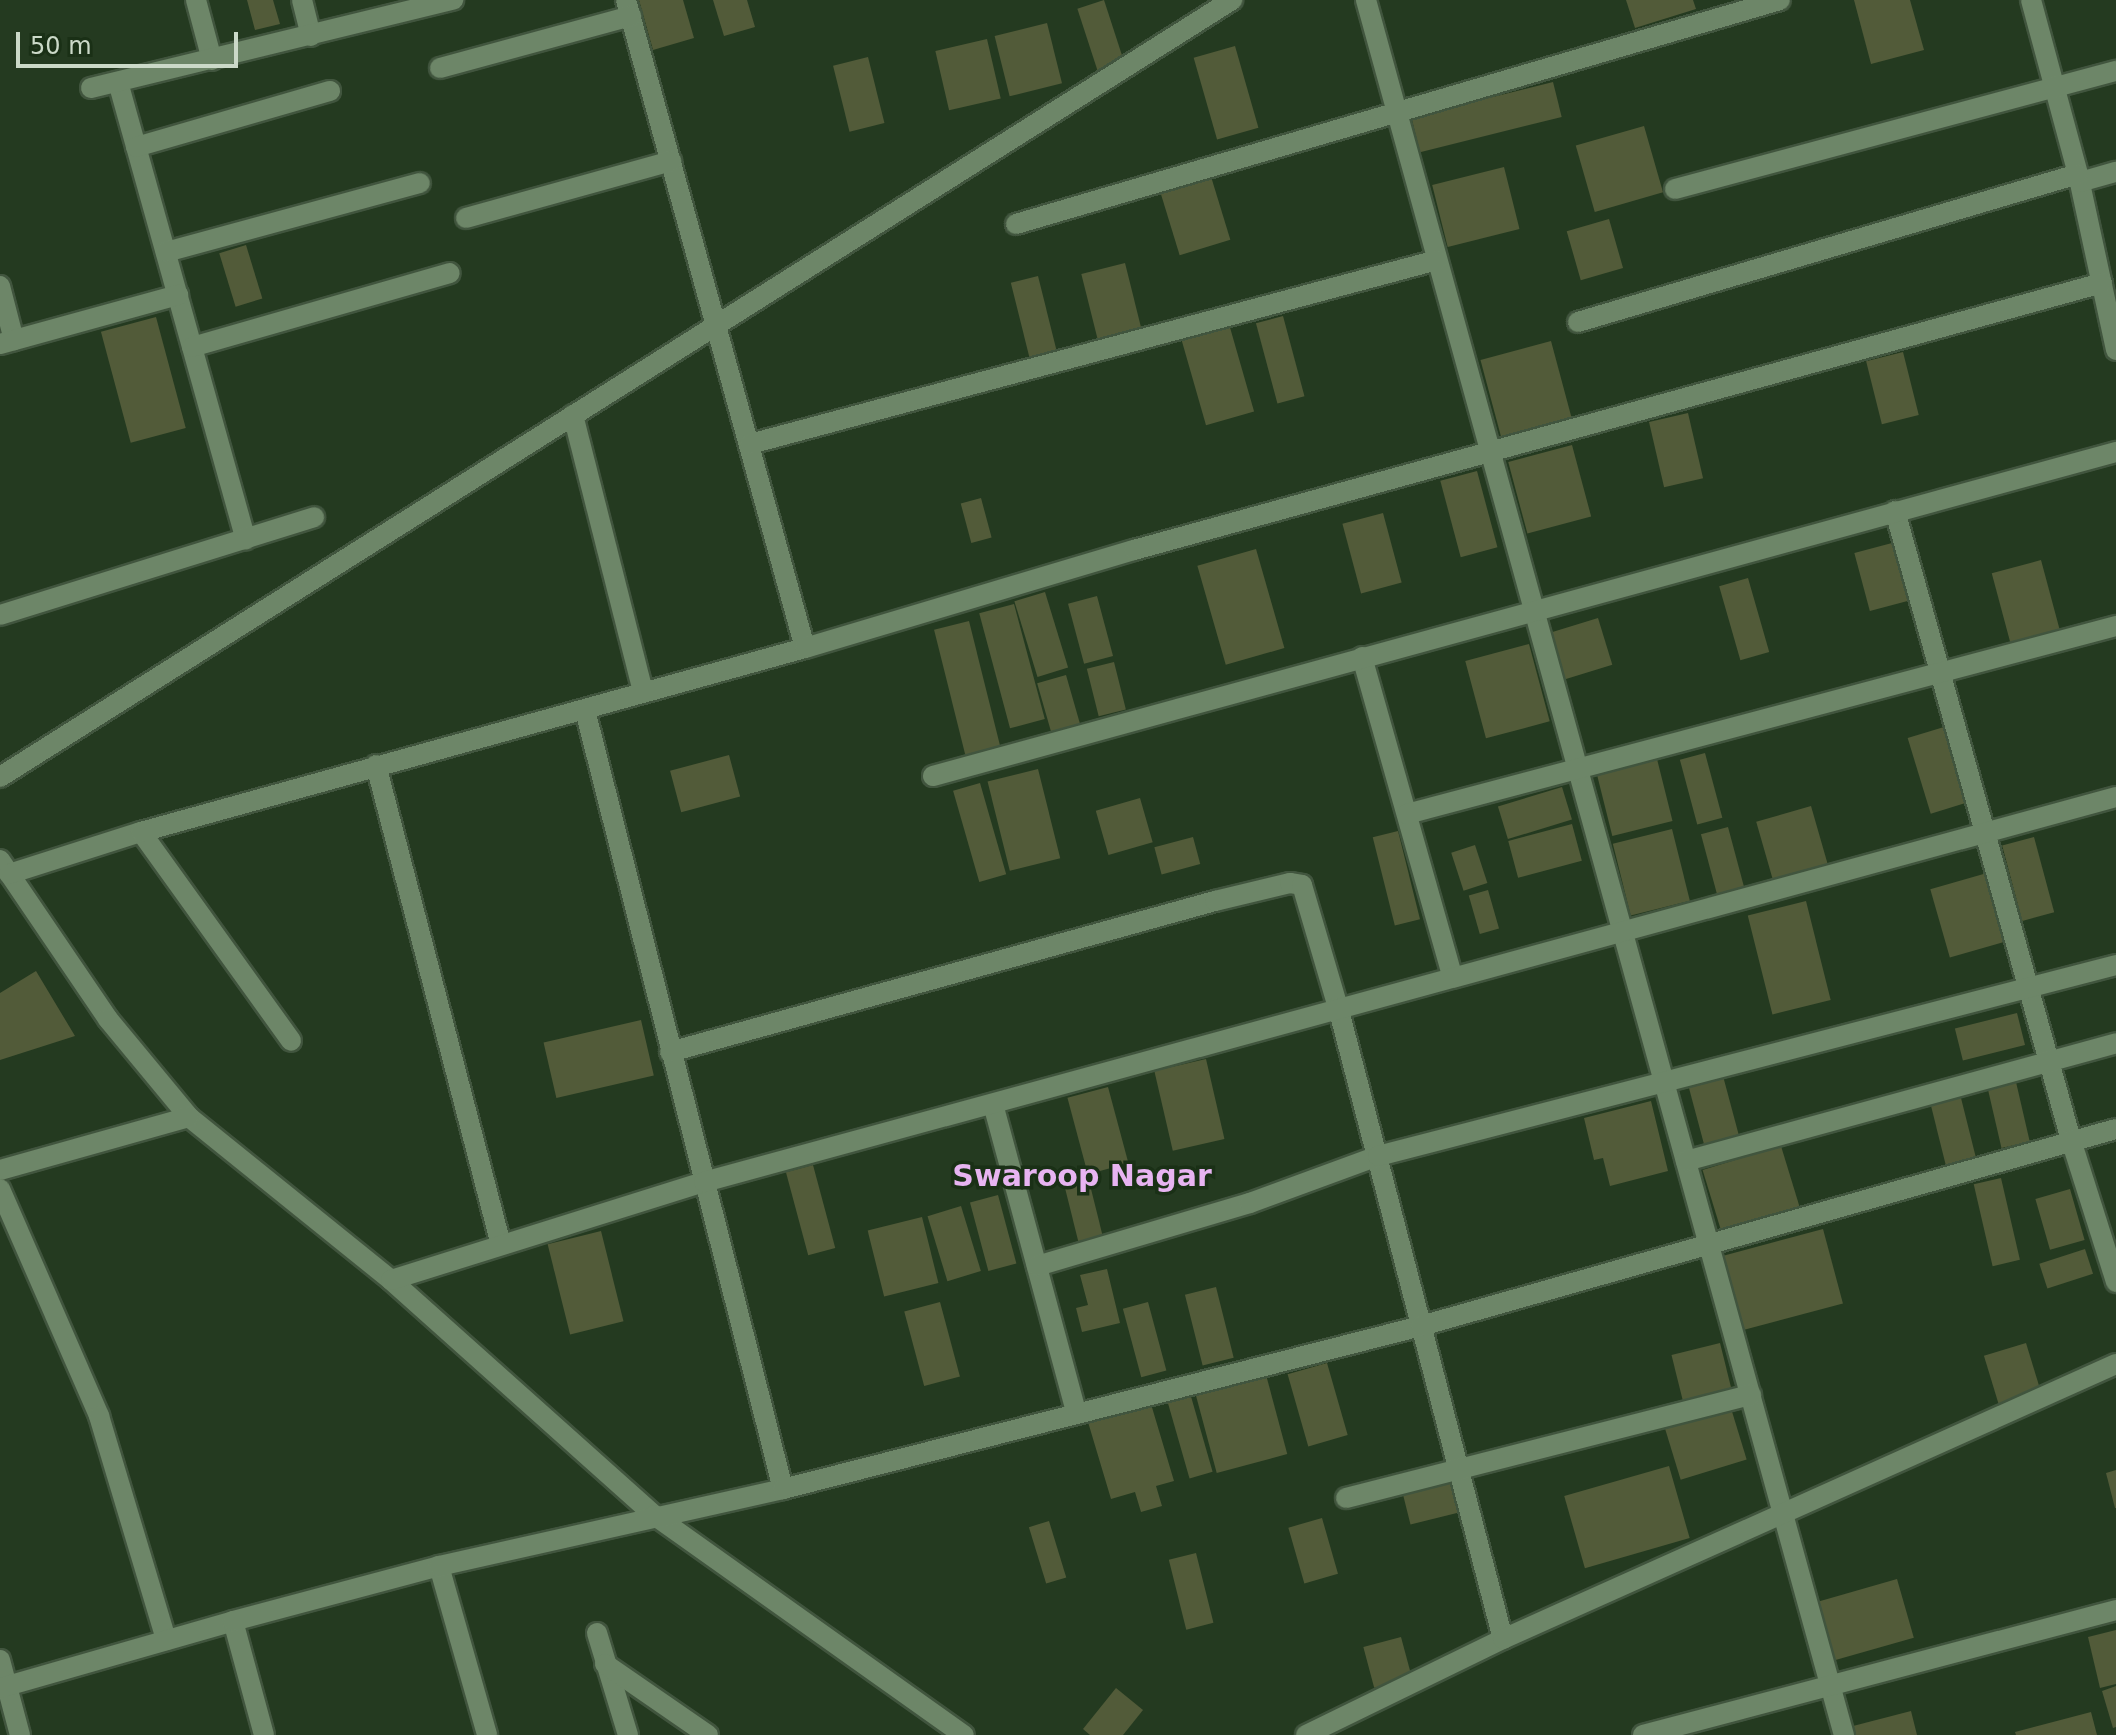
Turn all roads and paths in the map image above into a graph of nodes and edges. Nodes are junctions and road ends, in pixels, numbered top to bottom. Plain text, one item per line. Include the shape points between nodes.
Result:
1 (196, 0) edge
2 (302, 0) edge
3 (453, 0) edge
4 (1232, 0) edge
5 (1366, 0) edge
6 (1780, 0) edge
7 (2031, 0) edge
8 (629, 8) edge
9 (311, 36) junction
10 (212, 60) junction
11 (440, 68) dead end
12 (2116, 71) edge
13 (118, 82) junction
14 (2054, 85) junction
15 (91, 88) dead end
16 (330, 91) dead end
17 (1396, 109) junction
18 (136, 147) junction
19 (671, 161) junction
20 (2116, 172) edge
21 (2079, 178) junction
22 (420, 183) dead end
23 (1675, 189) dead end
24 (466, 218) dead end
25 (1016, 224) dead end
26 (166, 252) junction
27 (1437, 260) junction
28 (450, 273) dead end
29 (0, 286) edge
30 (2107, 288) edge
31 (178, 295) junction
32 (1578, 322) dead end
33 (717, 324) junction
34 (7, 342) edge
35 (192, 347) junction
36 (2116, 350) edge
37 (573, 415) junction
38 (750, 444) junction
39 (1490, 452) junction
40 (2116, 452) edge
41 (1895, 511) junction
42 (314, 517) dead end
43 (246, 539) junction
44 (1535, 613) junction
45 (0, 615) edge
46 (2116, 626) edge
47 (805, 648) junction
48 (1362, 657) junction
49 (1938, 672) junction
50 (643, 692) junction
51 (585, 710) junction
52 (376, 765) junction
53 (1577, 767) junction
54 (933, 776) dead end
55 (0, 777) edge
56 (2116, 797) edge
57 (1407, 814) junction
58 (141, 832) junction
59 (1985, 833) junction
60 (5, 867) edge
61 (1622, 932) junction
62 (2116, 965) edge
63 (1452, 975) junction
64 (2029, 986) junction
65 (1338, 1007) junction
66 (291, 1041) dead end
67 (2116, 1043) edge
68 (670, 1052) junction
69 (2049, 1059) junction
70 (1664, 1082) junction
71 (993, 1104) junction
72 (189, 1117) junction
73 (2116, 1129) edge
74 (2071, 1140) junction
75 (1378, 1156) junction
76 (1686, 1161) junction
77 (0, 1170) edge
78 (704, 1182) junction
79 (0, 1189) edge
80 (501, 1245) junction
81 (1710, 1247) junction
82 (1037, 1266) junction
83 (391, 1280) junction
84 (2116, 1282) edge
85 (1421, 1326) junction
86 (2116, 1364) edge
87 (1751, 1395) junction
88 (1076, 1412) junction
89 (1458, 1470) junction
90 (783, 1489) junction
91 (1346, 1498) dead end
92 (654, 1515) junction
93 (1783, 1515) junction
94 (439, 1566) junction
95 (2116, 1610) edge
96 (233, 1621) junction
97 (597, 1633) dead end
98 (1503, 1639) junction
99 (166, 1640) junction
100 (0, 1660) edge
101 (605, 1664) junction
102 (1830, 1685) junction
103 (3, 1687) edge
104 (20, 1735) edge
105 (264, 1735) edge
106 (487, 1735) edge
107 (628, 1735) edge
108 (708, 1735) edge
109 (964, 1735) edge
110 (1306, 1735) edge
111 (1643, 1735) edge
112 (1844, 1735) edge

1 - 10 street
2 - 9 street
3 - 9 street
4 - 33 street
5 - 17 street
6 - 17 street
7 - 14 street
8 - 11 street
8 - 19 street
9 - 10 street
10 - 13 street
12 - 14 street
13 - 15 street
13 - 18 street
14 - 21 street
14 - 23 street
16 - 18 street
17 - 25 street
17 - 27 street
18 - 26 street
19 - 24 street
19 - 33 street
20 - 21 street
21 - 30 street
21 - 32 street
22 - 26 street
26 - 31 street
27 - 38 street
27 - 39 street
28 - 35 street
29 - 34 street
30 - 36 street
30 - 39 street
31 - 34 street
31 - 35 street
33 - 37 street
33 - 38 street
35 - 43 street
37 - 50 street
37 - 55 street
38 - 47 street
39 - 44 street
39 - 47 street
40 - 41 street
41 - 44 street
41 - 49 street
42 - 43 street
43 - 45 street
44 - 48 street
44 - 53 street
46 - 49 street
47 - 50 street
48 - 54 street
48 - 57 street
49 - 53 street
49 - 59 street
50 - 51 street
51 - 52 street
51 - 68 street
52 - 58 street
52 - 80 street
53 - 57 street
53 - 61 street
56 - 59 street
57 - 63 street
58 - 60 street
58 - 66 street
59 - 61 street
59 - 64 street
60 - 72 street via 108,1019
61 - 63 street
61 - 70 street
62 - 64 street
63 - 65 street
64 - 69 street
64 - 70 street
65 - 68 street via 1306,891 1297,882
65 - 71 street
65 - 75 street
67 - 69 street
68 - 78 street
69 - 74 street
69 - 76 street
70 - 75 street
70 - 76 street
71 - 78 street
71 - 82 street
72 - 77 street
72 - 83 street
73 - 74 street
74 - 81 street
74 - 84 street
75 - 82 street via 1250,1203
75 - 85 street
76 - 81 street
78 - 80 street
78 - 90 street
79 - 99 street via 99,1416
80 - 83 street
81 - 85 street
81 - 87 street
82 - 88 street
83 - 92 street
85 - 88 street
85 - 89 street
86 - 93 street
87 - 89 street
87 - 93 street
88 - 90 street
89 - 91 street
89 - 98 street
90 - 92 street
92 - 94 street
92 - 109 street
93 - 98 street
93 - 102 street
94 - 96 street
94 - 106 street
95 - 102 street
96 - 99 street
96 - 105 street
97 - 101 street
98 - 110 street
99 - 103 street
100 - 103 street
101 - 107 street
101 - 108 street
102 - 111 street
102 - 112 street
103 - 104 street

